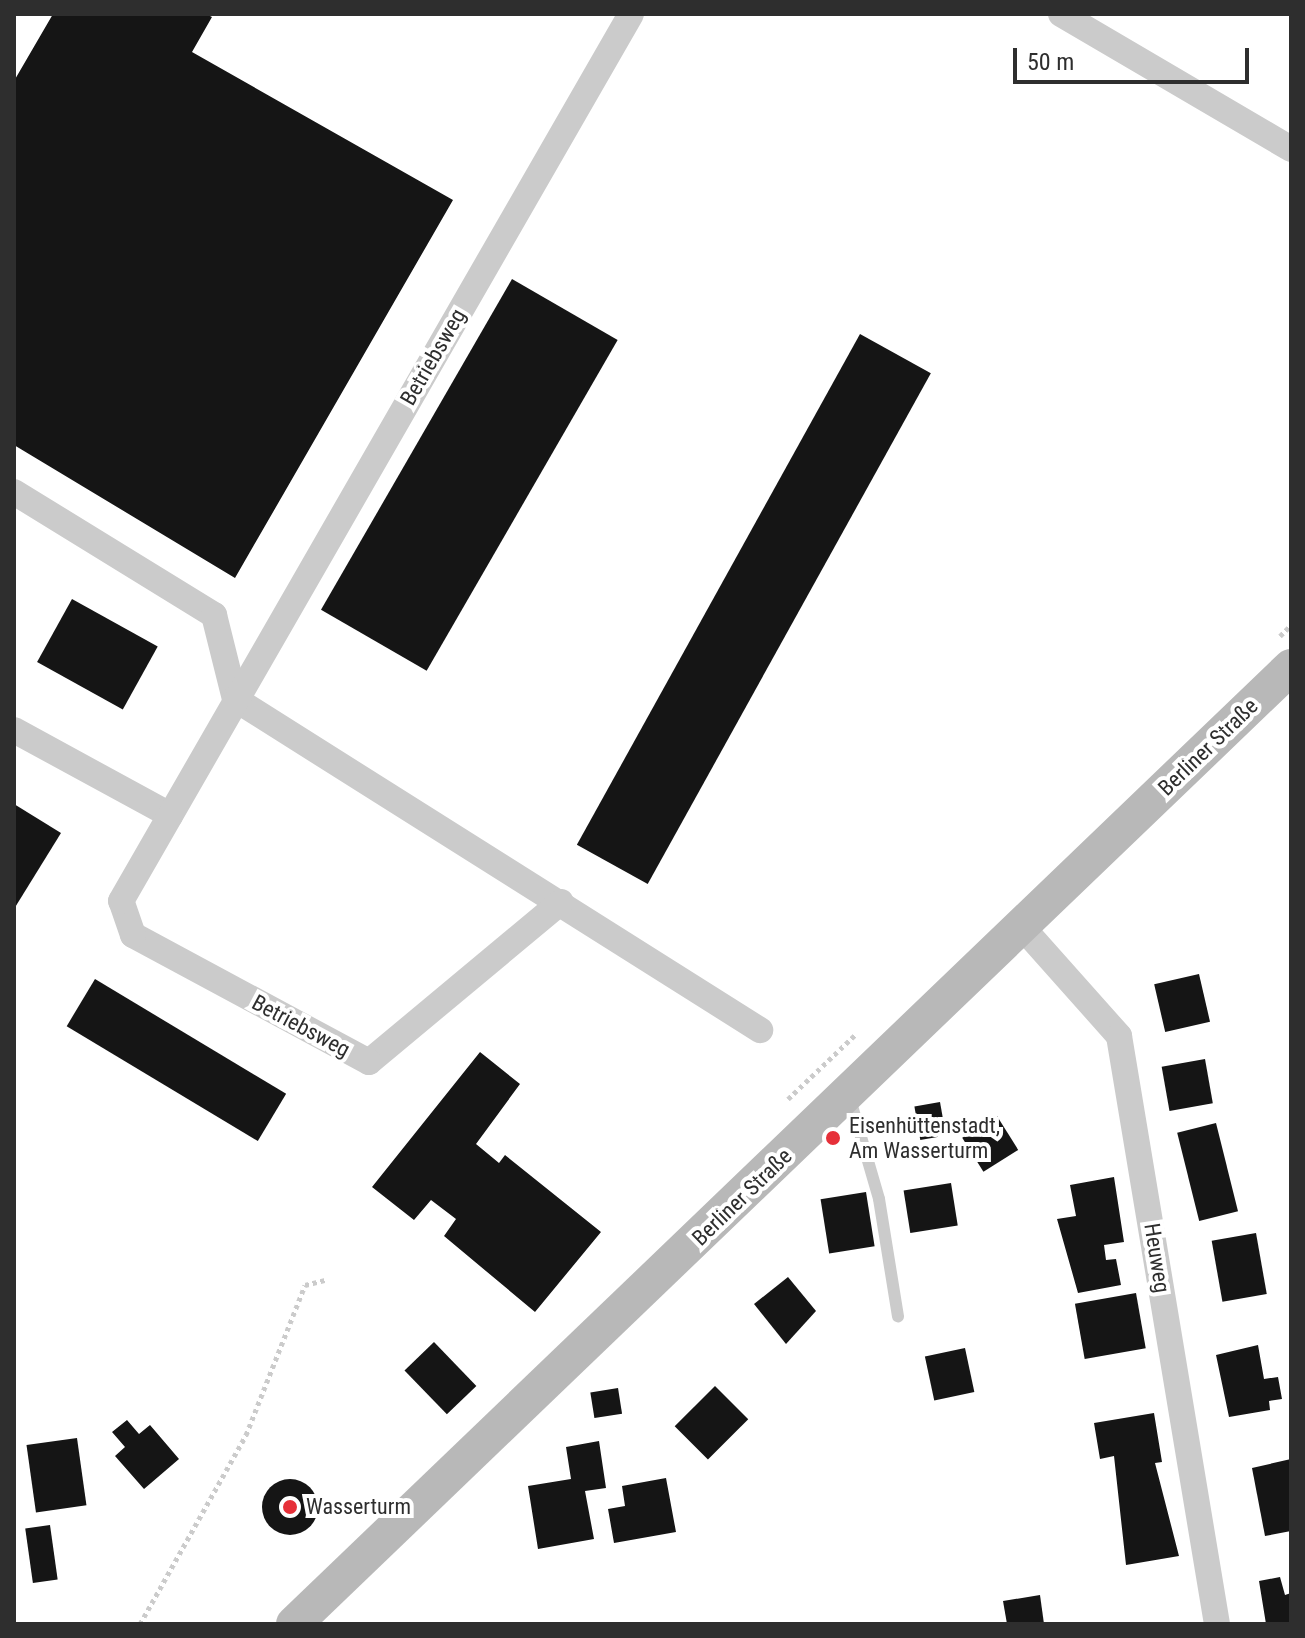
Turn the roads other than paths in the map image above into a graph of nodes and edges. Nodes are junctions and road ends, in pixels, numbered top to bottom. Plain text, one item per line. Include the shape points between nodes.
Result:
1 (631, 14) edge
2 (1061, 14) edge
3 (1291, 149) edge
4 (14, 492) edge
5 (1291, 667) edge
6 (235, 699) junction
7 (14, 730) edge
8 (170, 815) junction
9 (561, 902) junction
10 (1022, 927) junction
11 (760, 1030) dead end
12 (849, 1096) junction
13 (898, 1316) dead end
14 (294, 1624) edge
15 (1217, 1624) edge

1 - 6 street, Betriebsweg
2 - 3 street
4 - 6 street via 214,615
5 - 10 main road, Berliner Straße
6 - 8 street, Betriebsweg
6 - 9 street
7 - 8 street
8 - 9 street, Betriebsweg via 121,901 133,935 369,1062
9 - 11 street
10 - 12 main road, Berliner Straße
10 - 15 street, Heuweg via 1119,1036
12 - 13 lane via 879,1199
12 - 14 main road, Berliner Straße

